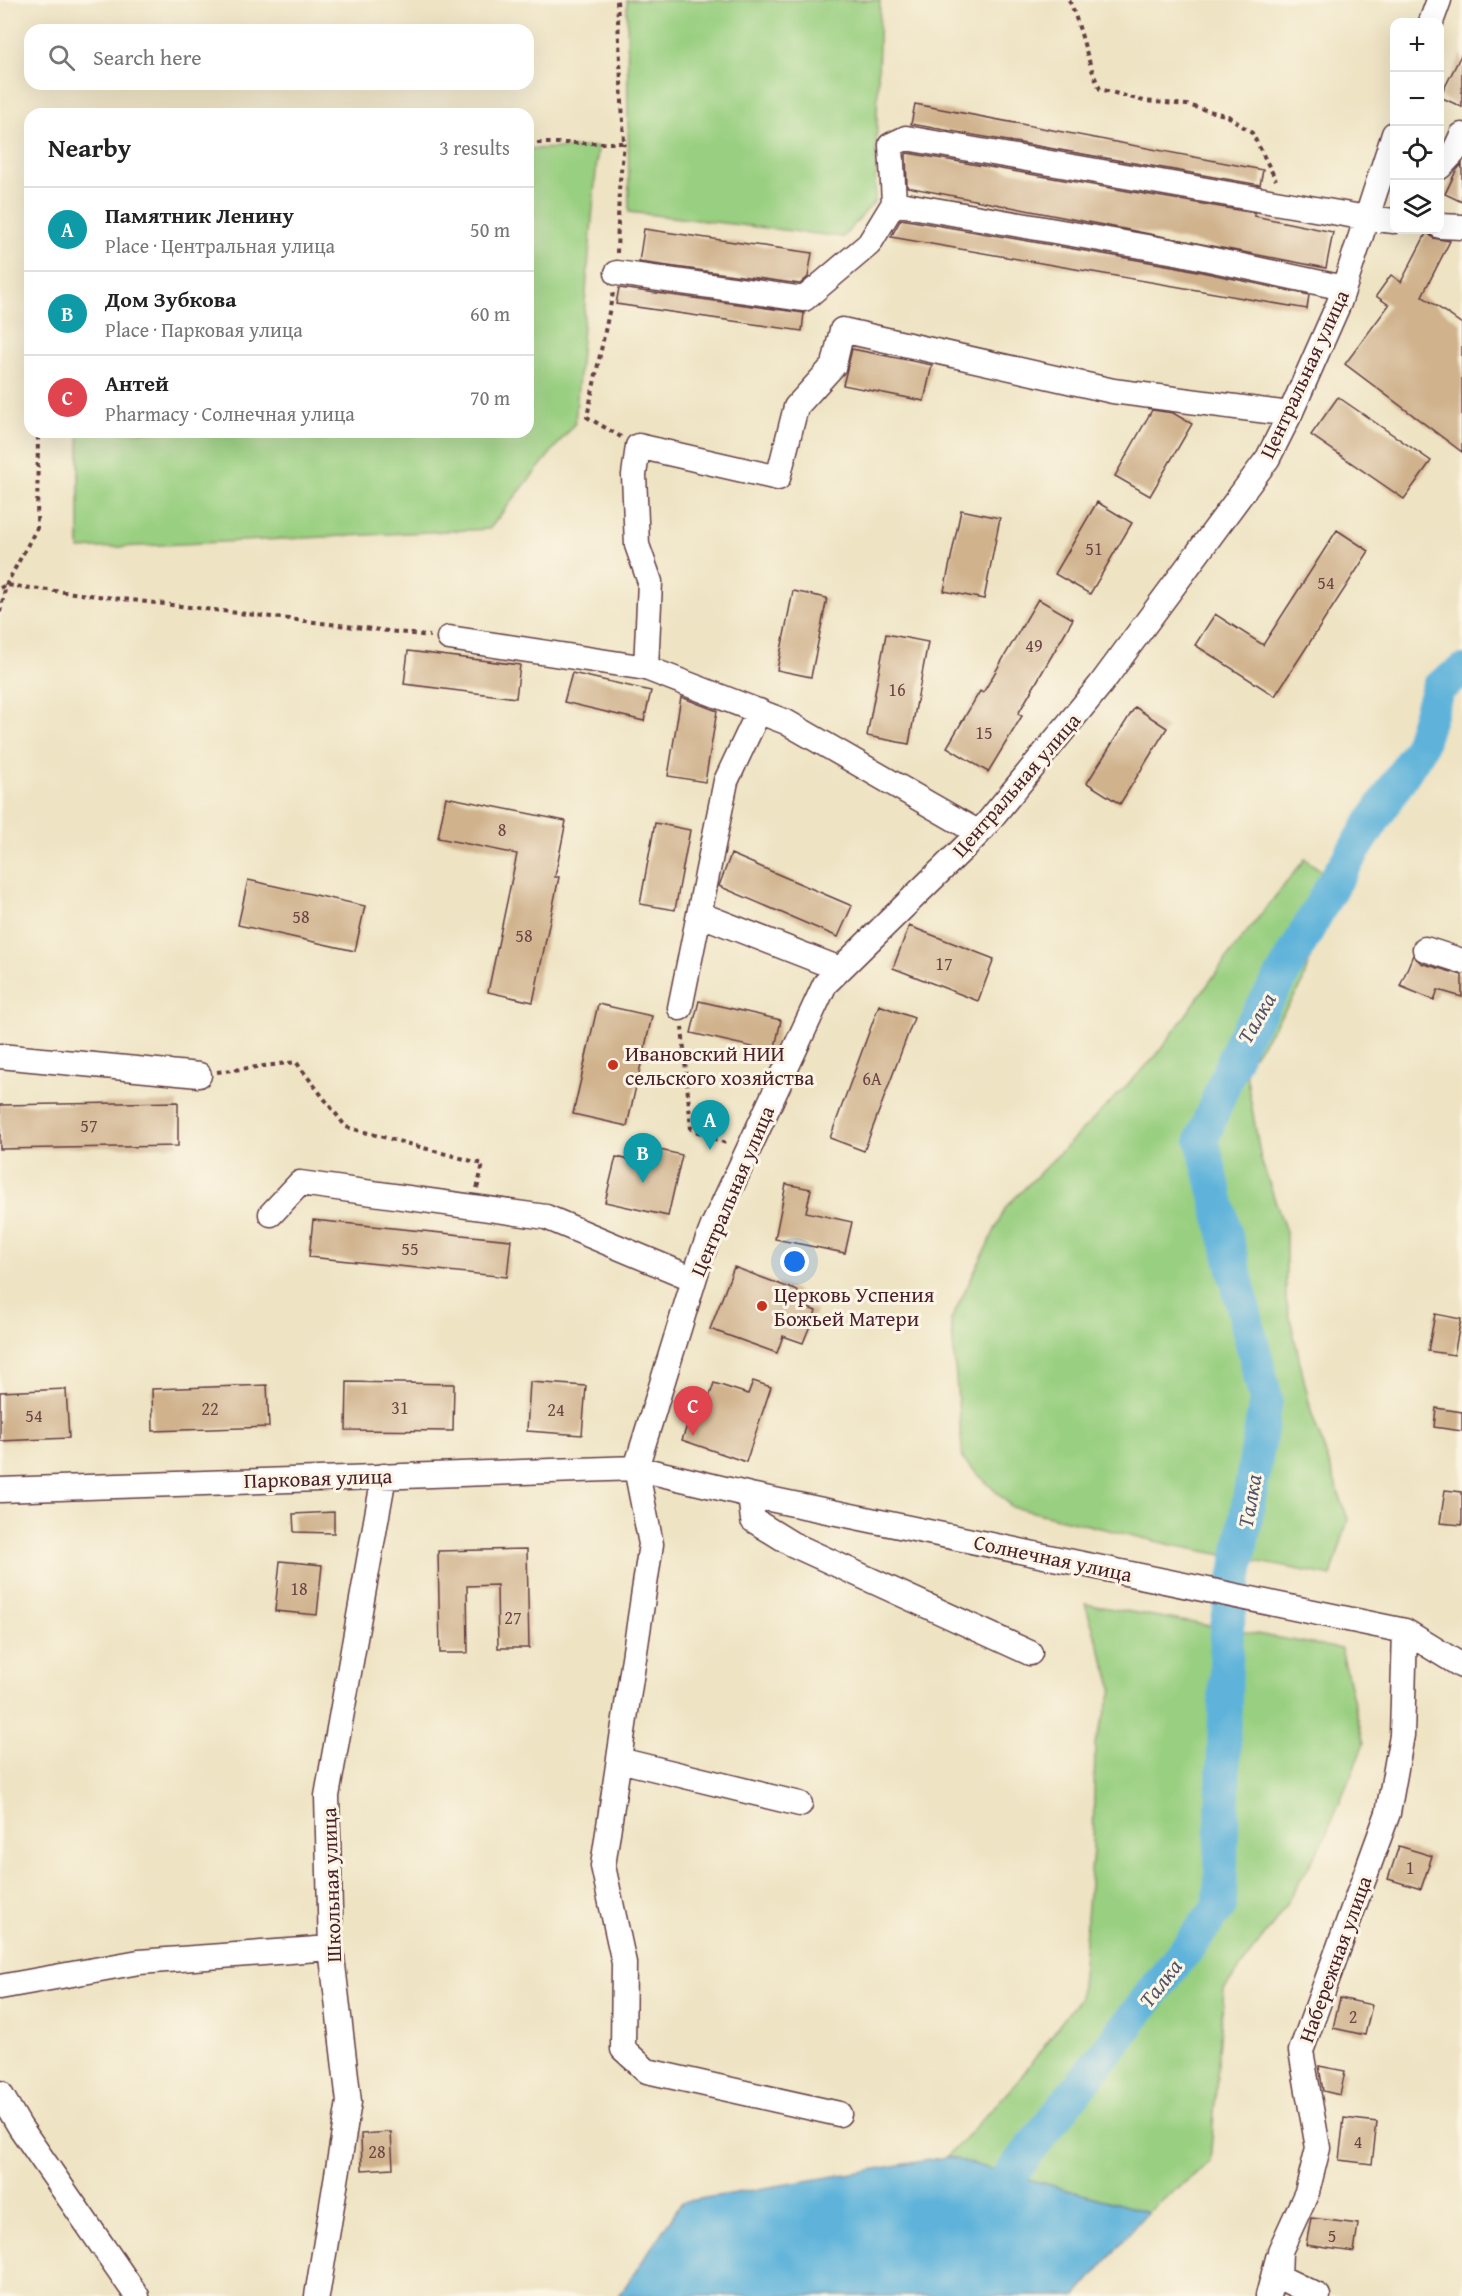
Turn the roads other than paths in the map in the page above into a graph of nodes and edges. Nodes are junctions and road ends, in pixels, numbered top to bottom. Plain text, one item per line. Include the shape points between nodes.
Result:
1 (1439, 0) edge
2 (1432, 18) edge
3 (1462, 135) edge
4 (1390, 149) edge
5 (1444, 163) edge
6 (894, 203) junction
7 (1390, 206) edge
8 (1367, 218) junction
9 (1390, 220) edge
10 (1444, 226) edge
11 (1462, 227) edge
12 (617, 273) road end
13 (1344, 288) junction
14 (1290, 414) junction
15 (449, 638) road end
16 (646, 668) junction
17 (759, 711) junction
18 (980, 833) junction
19 (699, 914) junction
20 (1425, 949) dead end
21 (1462, 961) edge
22 (840, 969) junction
23 (681, 1008) road end
24 (0, 1056) edge
25 (199, 1075) road end
26 (271, 1214) dead end
27 (694, 1279) junction
28 (636, 1468) junction
29 (384, 1476) junction
30 (0, 1490) edge
31 (750, 1496) junction
32 (1405, 1631) junction
33 (1030, 1653) dead end
34 (1462, 1666) edge
35 (620, 1760) junction
36 (800, 1804) dead end
37 (331, 1948) junction
38 (0, 1987) edge
39 (0, 2093) edge
40 (839, 2114) dead end
41 (1280, 2251) junction
42 (137, 2296) edge
43 (317, 2296) edge
44 (1268, 2296) edge
45 (1318, 2296) edge

1 - 2 street
3 - 5 street
4 - 8 street, Центральная улица
6 - 8 street via 891,145 906,138
6 - 12 street via 869,244 804,299
6 - 13 street via 1181,253
7 - 8 street
8 - 9 street
8 - 13 street, Центральная улица
10 - 11 street
13 - 14 street, Центральная улица
14 - 16 street via 1113,391 842,330 834,365 796,407 778,477 638,447 634,475 637,545 650,582
14 - 18 street, Центральная улица via 1268,458 1101,684
15 - 16 street
16 - 17 street
17 - 18 street via 786,722
17 - 19 street via 726,781
18 - 22 street, Центральная улица
19 - 22 street
19 - 23 street
20 - 21 street
22 - 27 street, Центральная улица via 825,984 713,1226
24 - 25 street
26 - 27 street via 300,1183 546,1217
27 - 28 street, Центральная улица
28 - 29 street, Парковая улица
28 - 31 street, Солнечная улица
28 - 35 street via 651,1544
29 - 30 street, Парковая улица
29 - 37 street, Школьная улица via 327,1796
31 - 32 street, Солнечная улица
31 - 33 street via 753,1520 792,1544
32 - 34 street, Солнечная улица
32 - 41 street, Набережная улица via 1401,1735 1388,1813 1301,2051 1318,2148 1307,2193
35 - 36 street
35 - 40 street via 603,1866 624,1963 623,2049 647,2071
37 - 38 street via 139,1962
37 - 43 street, Школьная улица via 349,2102
39 - 42 street
41 - 44 street, Набережная улица
41 - 45 street via 1280,2277

